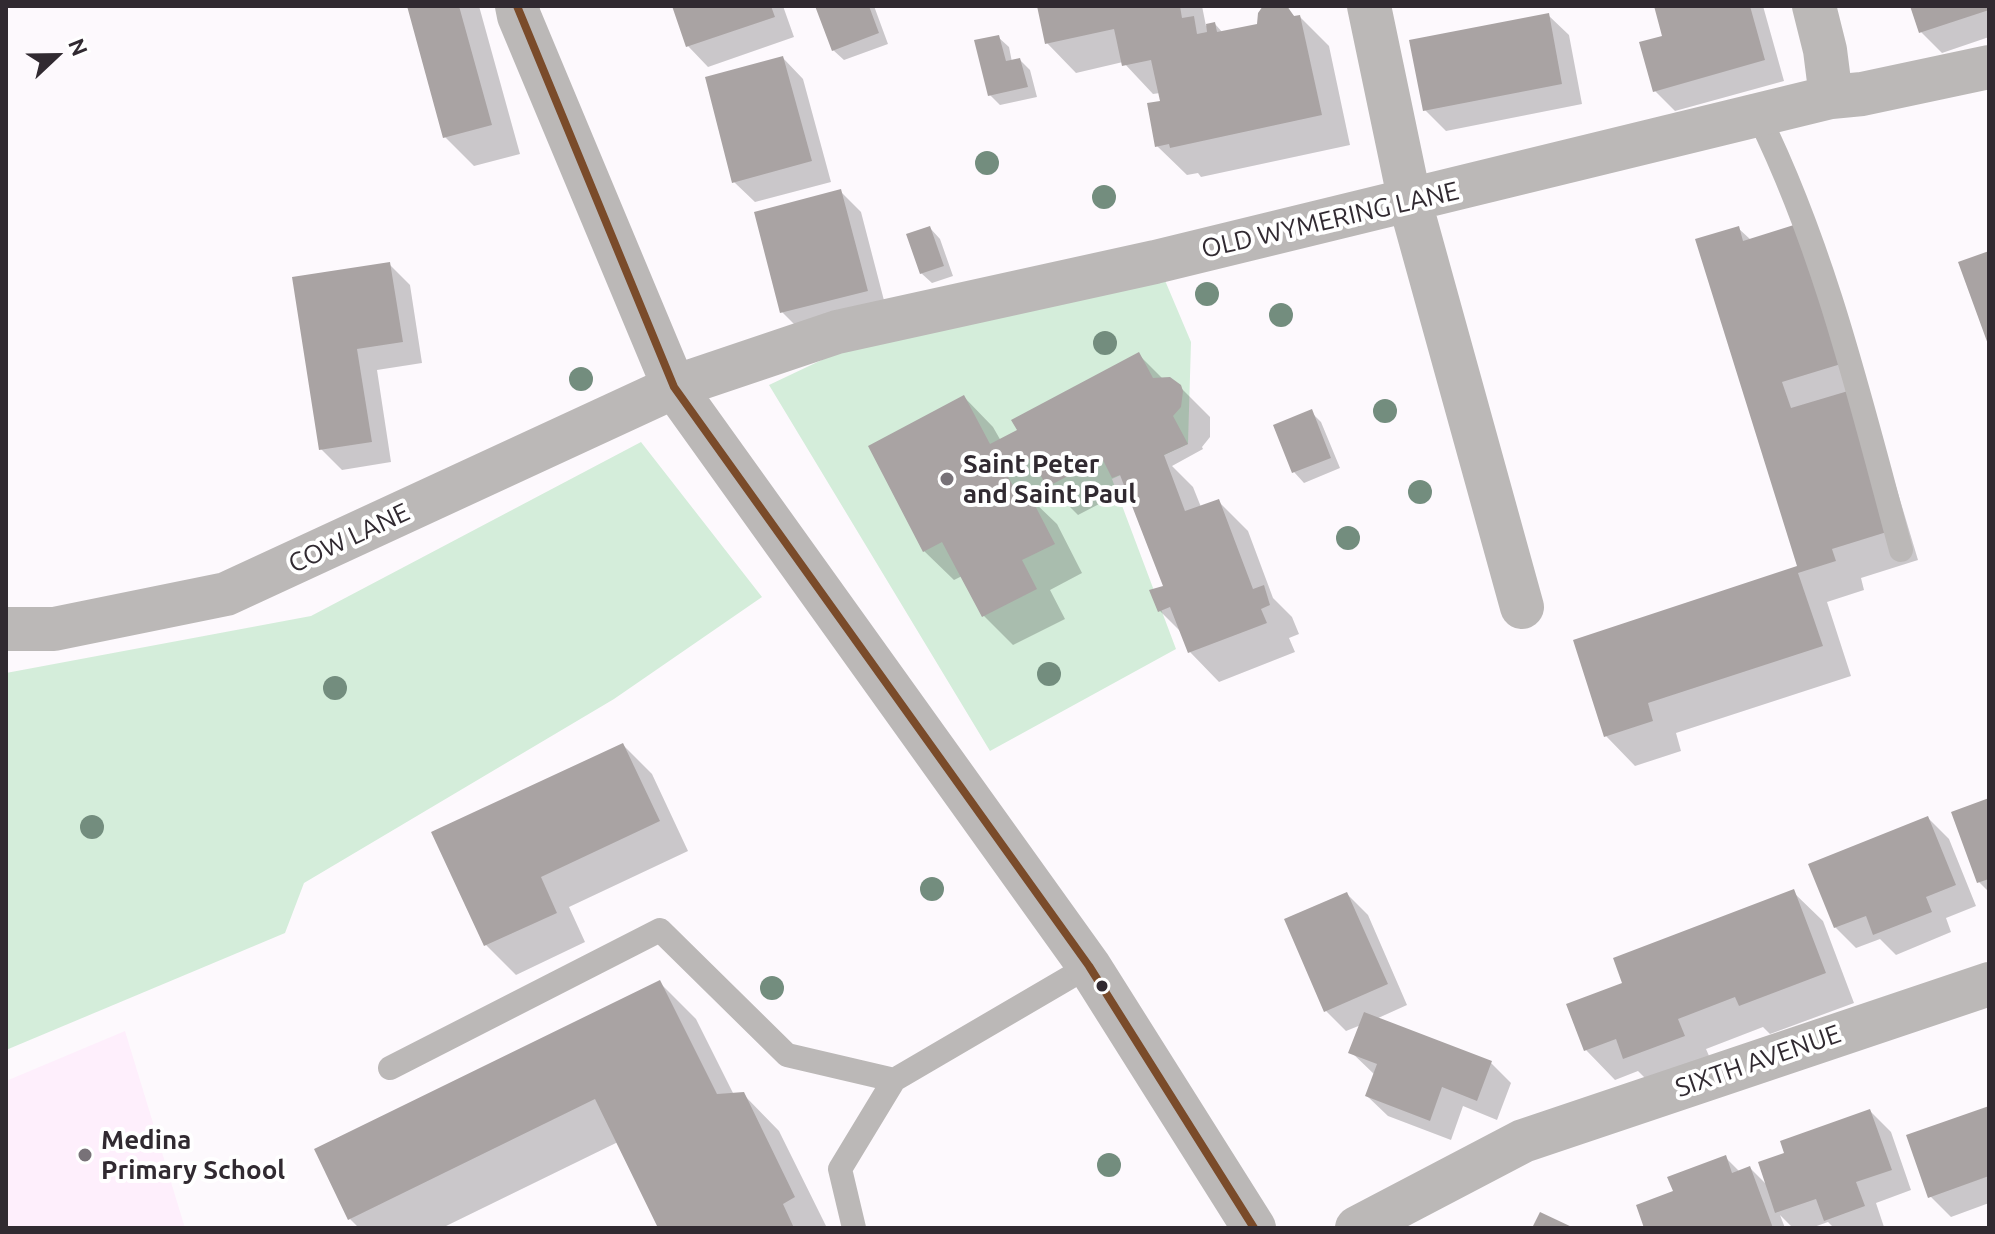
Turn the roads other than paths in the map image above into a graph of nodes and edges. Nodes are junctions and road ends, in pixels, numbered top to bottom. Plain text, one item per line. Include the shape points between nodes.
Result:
1 (517, 6) edge
2 (1369, 6) edge
3 (1814, 6) edge
4 (1989, 67) edge
5 (1831, 97) junction
6 (1758, 115) junction
7 (1410, 202) junction
8 (674, 387) junction
9 (1901, 550) dead end
10 (1522, 607) dead end
11 (6, 629) edge
12 (1089, 966) junction
13 (1989, 984) edge
14 (390, 1068) dead end
15 (894, 1080) junction
16 (854, 1228) edge
17 (1254, 1228) edge
18 (1357, 1228) edge

1 - 8 street
2 - 7 street
3 - 5 street
4 - 5 street, OLD WYMERING LANE
5 - 6 street, OLD WYMERING LANE
6 - 7 street, OLD WYMERING LANE
6 - 9 lane via 1781,161 1839,319
7 - 8 street, OLD WYMERING LANE via 837,332
7 - 10 street
8 - 11 street, COW LANE via 226,594 54,629
8 - 12 street
12 - 15 lane
12 - 17 street
13 - 18 street, SIXTH AVENUE via 1523,1141
14 - 15 lane via 660,930 787,1055
15 - 16 lane via 840,1169

